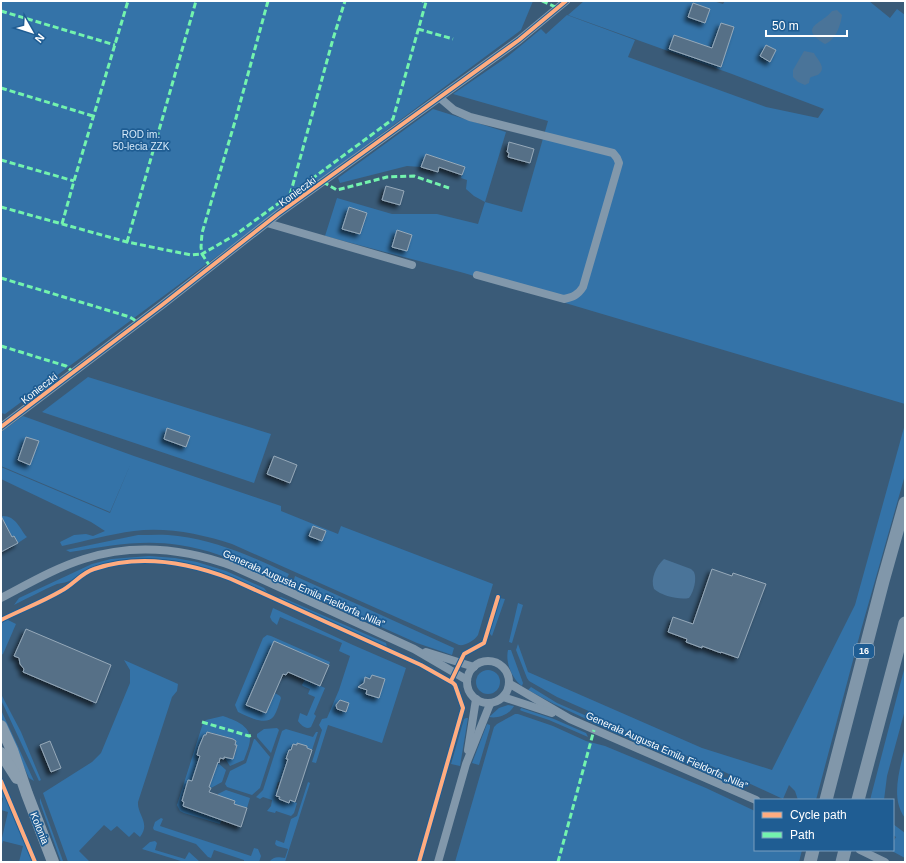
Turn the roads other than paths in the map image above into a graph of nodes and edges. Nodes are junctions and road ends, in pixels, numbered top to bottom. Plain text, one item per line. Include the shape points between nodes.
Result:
1 (566, 1) edge
2 (440, 98) junction
3 (268, 223) junction
4 (412, 265) dead end
5 (477, 275) dead end
6 (1, 426) edge
7 (905, 504) edge
8 (1, 598) edge
9 (905, 623) edge
10 (414, 649) junction
11 (474, 667) junction
12 (467, 680) junction
13 (510, 684) junction
14 (504, 697) junction
15 (476, 699) junction
16 (490, 704) junction
17 (570, 719) junction
18 (1, 726) edge
19 (1, 753) edge
20 (466, 764) junction
21 (27, 794) junction
22 (754, 799) edge
23 (826, 799) edge
24 (858, 799) edge
25 (813, 851) edge
26 (845, 851) edge
27 (862, 851) edge
28 (53, 862) edge
29 (438, 862) edge
30 (810, 862) edge
31 (842, 862) edge
32 (885, 862) edge

1 - 2 street, Konieczki via 519,40
2 - 3 street, Konieczki
2 - 5 street via 454,110 470,117 613,153 619,163 583,287 579,293 564,298
3 - 4 street
3 - 6 street, Konieczki
7 - 23 main road, 16
8 - 10 street, Generała Augusta Emila Fieldorfa „Nila” via 86,558 126,550 172,551 195,554 235,567
9 - 24 main road
10 - 11 street, Generała Augusta Emila Fieldorfa „Nila”
10 - 12 street, Generała Augusta Emila Fieldorfa „Nila”
11 - 12 street
11 - 13 street via 486,661 498,663 508,674
12 - 15 street via 469,691
13 - 14 street
13 - 17 street, Generała Augusta Emila Fieldorfa „Nila”
14 - 16 street
14 - 17 street, Generała Augusta Emila Fieldorfa „Nila”
15 - 16 street
15 - 20 street
16 - 20 street
17 - 22 street, Generała Augusta Emila Fieldorfa „Nila”
18 - 21 street, Kolonia
19 - 21 street, Kolonia
20 - 29 street
21 - 28 street, Kolonia
25 - 30 main road
26 - 31 main road
27 - 32 street

